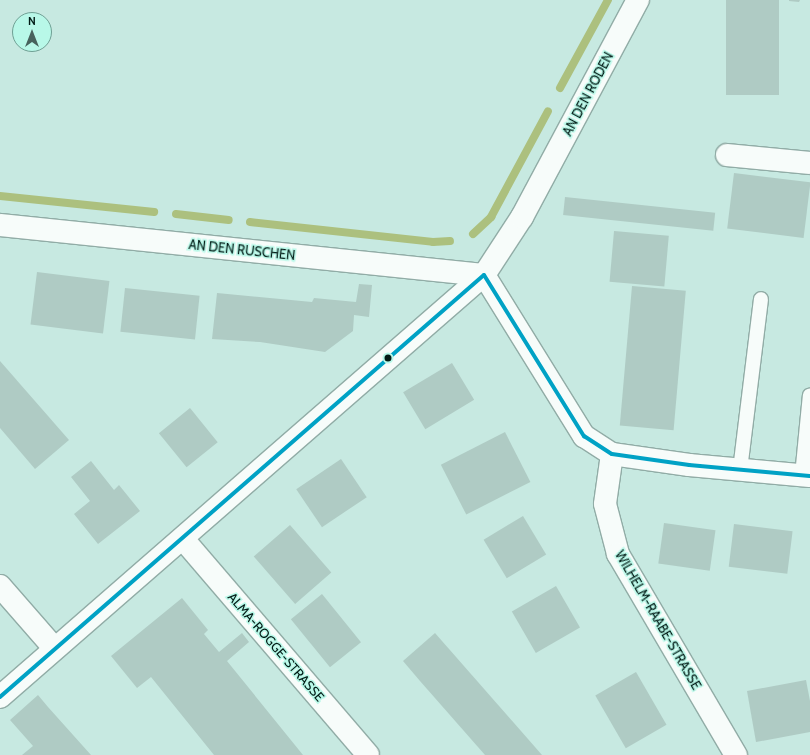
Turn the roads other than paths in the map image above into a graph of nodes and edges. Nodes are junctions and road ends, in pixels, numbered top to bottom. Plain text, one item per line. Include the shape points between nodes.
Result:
1 (638, 0) edge
2 (727, 156) dead end
3 (810, 163) edge
4 (0, 225) edge
5 (484, 275) junction
6 (761, 299) dead end
7 (810, 395) edge
8 (612, 454) junction
9 (740, 470) junction
10 (806, 476) edge
11 (183, 539) junction
12 (0, 586) edge
13 (54, 648) junction
14 (0, 697) edge
15 (368, 755) edge
16 (736, 755) edge

1 - 5 street, AN DEN RODEN via 522,217
2 - 3 street
4 - 5 street, AN DEN RUSCHEN
5 - 8 street via 584,436
5 - 11 street, AN DEN RODEN
6 - 9 lane
7 - 10 lane
8 - 9 street
8 - 16 street, WILHELM-RAABE-STRASSE via 605,504 618,554
9 - 10 street
11 - 13 street, AN DEN RODEN
11 - 15 street, ALMA-ROGGE-STRASSE
12 - 13 street
13 - 14 street, AN DEN RODEN

